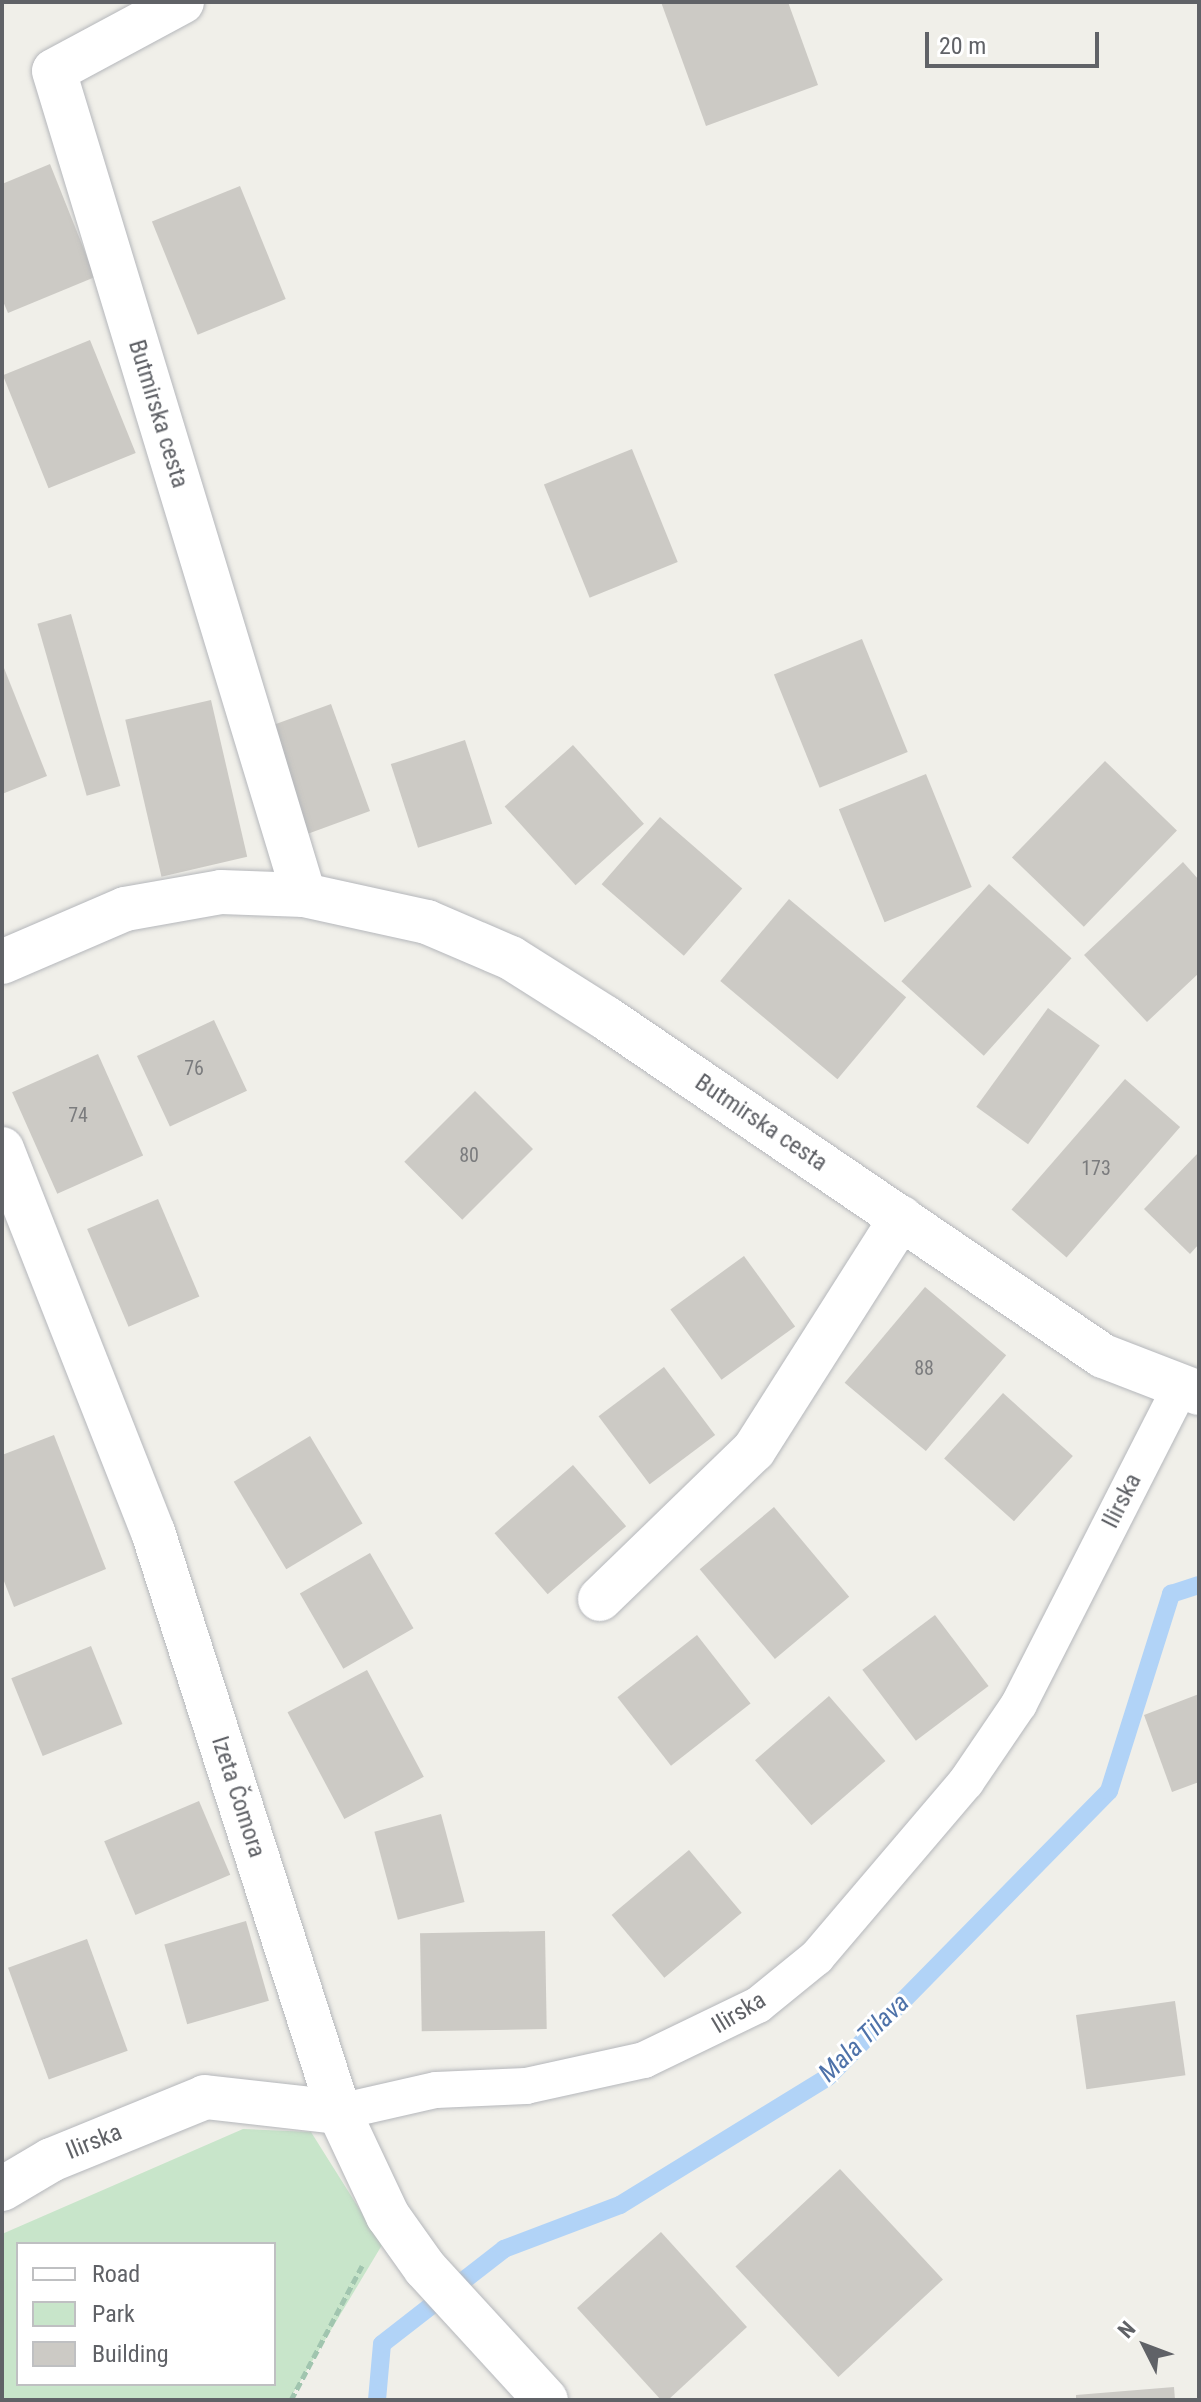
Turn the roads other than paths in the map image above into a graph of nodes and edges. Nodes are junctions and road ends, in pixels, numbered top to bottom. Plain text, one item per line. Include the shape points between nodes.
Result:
1 (182, 2) edge
2 (304, 895) junction
3 (2, 962) edge
4 (2, 1149) edge
5 (901, 1218) junction
6 (1190, 1391) edge
7 (600, 1599) dead end
8 (339, 2112) junction
9 (2, 2189) edge
10 (546, 2400) edge

1 - 2 street, Butmirska cesta via 54,71
2 - 3 street, Butmirska cesta via 221,892 125,909
2 - 5 street, Butmirska cesta via 427,922 511,958
4 - 8 street, Izeta Čomora via 153,1532
5 - 6 street, Butmirska cesta via 1103,1356
5 - 7 street via 754,1450
6 - 8 street, Ilirska via 1019,1704 966,1782 817,1957 758,2005 644,2060 526,2086 436,2090
8 - 9 street, Ilirska via 205,2097 51,2160
8 - 10 street, Izeta Čomora via 388,2216 425,2268

